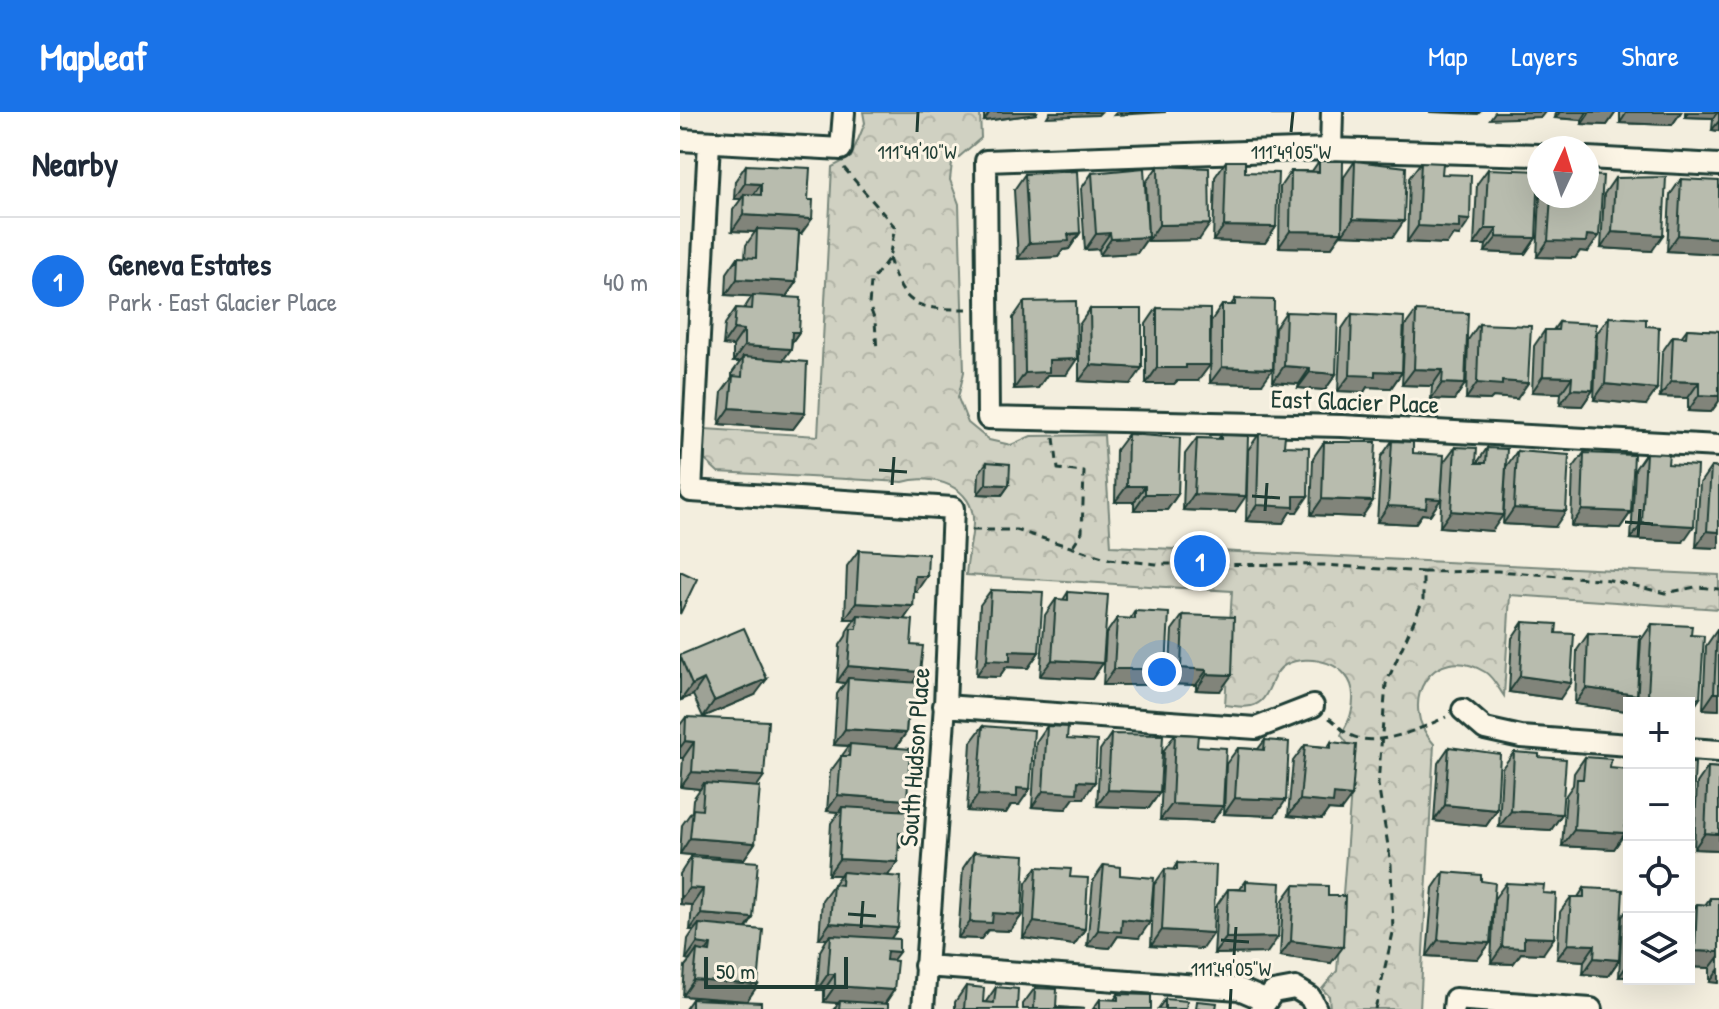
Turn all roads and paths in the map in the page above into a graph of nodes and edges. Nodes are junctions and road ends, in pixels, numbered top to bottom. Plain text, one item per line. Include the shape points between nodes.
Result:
1 (844, 112) edge
2 (1332, 112) edge
3 (680, 140) edge
4 (709, 142) junction
5 (841, 149) junction
6 (1331, 150) junction
7 (1527, 155) edge
8 (1599, 159) edge
9 (1719, 165) edge
10 (889, 258) junction
11 (987, 308) junction
12 (877, 351) dead end
13 (1053, 418) junction
14 (1719, 446) edge
15 (952, 530) junction
16 (1071, 548) junction
17 (1423, 572) dead end
18 (944, 706) junction
19 (1313, 706) joint
20 (1463, 710) joint
21 (1623, 745) edge
22 (1695, 749) edge
23 (1719, 751) edge
24 (925, 966) junction
25 (1263, 1004) edge
26 (1454, 1004) edge
27 (923, 1009) edge
28 (1316, 1009) edge
29 (1591, 1009) edge

1 - 5 street
2 - 6 street
3 - 4 street
4 - 5 street
4 - 15 street, South Hudson Place via 691,491 953,508
5 - 10 path via 844,168 895,227
6 - 7 street
6 - 11 street via 986,161
8 - 9 street
10 - 11 path via 909,302 930,309
10 - 12 path via 871,282
11 - 13 street, East Glacier Place via 988,418
13 - 14 street, East Glacier Place via 1342,426
13 - 16 path via 1058,469 1084,472 1082,532
15 - 16 path via 1016,530
15 - 18 street, South Hudson Place
16 - 17 path via 1156,564 1325,565
18 - 19 street via 1256,728
18 - 24 street, South Hudson Place
19 - 20 path via 1347,734 1366,739 1399,737
20 - 21 street via 1485,729 1521,737
22 - 23 street
24 - 25 street via 1239,989
24 - 27 street, South Hudson Place
25 - 28 street via 1273,992 1295,988 1305,992
26 - 29 street

